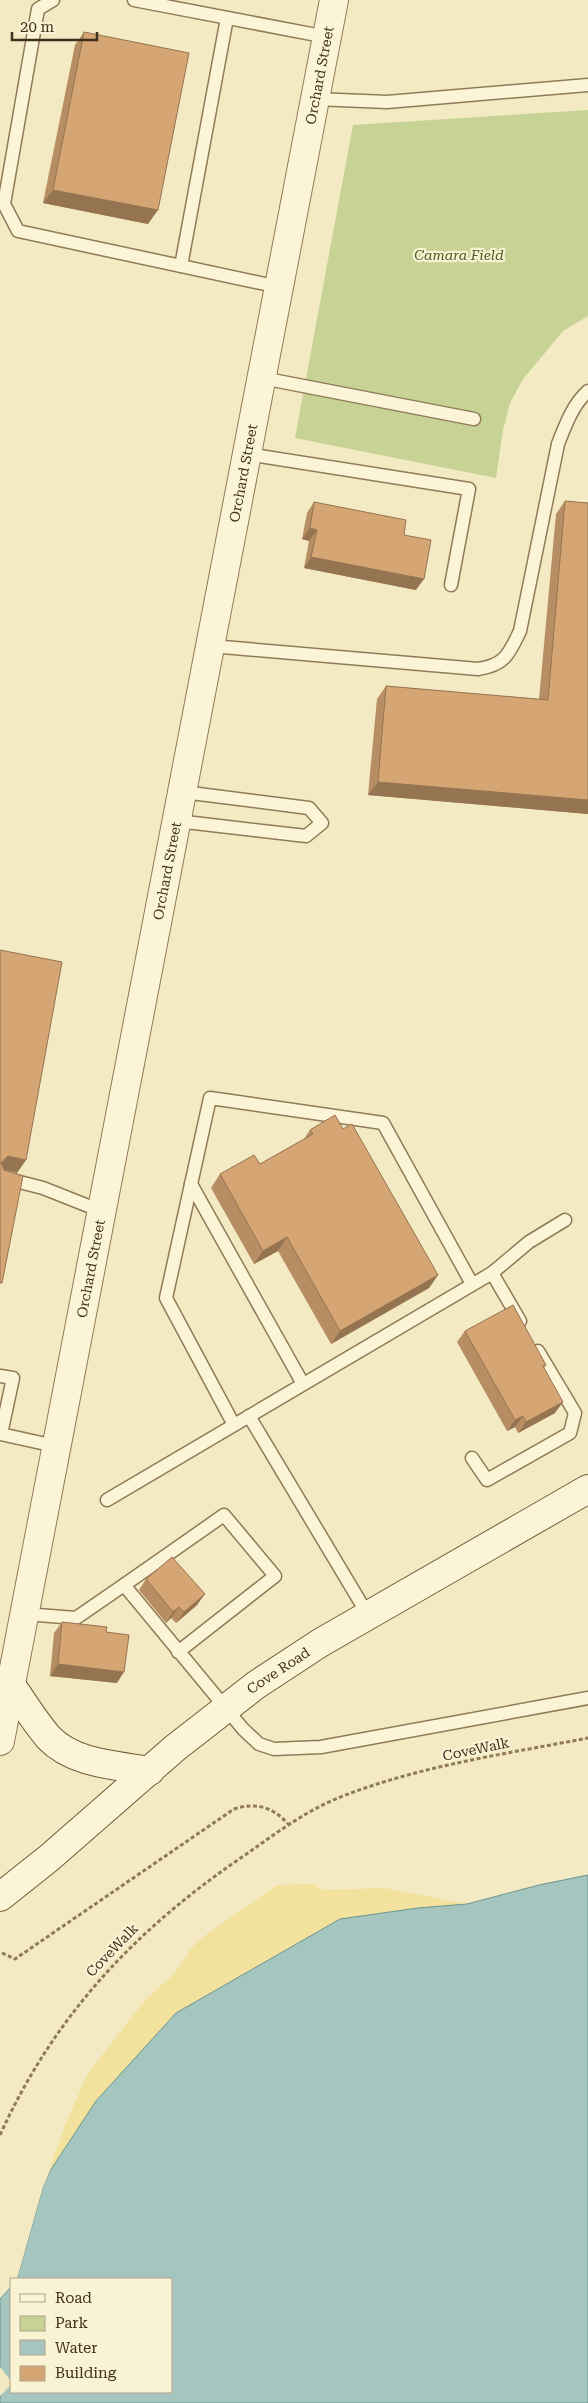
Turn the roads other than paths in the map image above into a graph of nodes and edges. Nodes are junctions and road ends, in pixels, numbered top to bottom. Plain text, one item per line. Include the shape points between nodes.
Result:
1 (53, 0) edge
2 (134, 0) edge
3 (334, 0) edge
4 (227, 18) junction
5 (327, 37) junction
6 (588, 85) edge
7 (315, 99) junction
8 (180, 266) junction
9 (279, 287) junction
10 (262, 378) junction
11 (588, 391) edge
12 (474, 419) dead end
13 (247, 454) junction
14 (451, 585) dead end
15 (211, 646) junction
16 (183, 792) junction
17 (177, 821) junction
18 (0, 1177) edge
19 (191, 1184) junction
20 (101, 1211) junction
21 (565, 1220) dead end
22 (492, 1273) junction
23 (472, 1284) junction
24 (0, 1376) edge
25 (303, 1384) junction
26 (250, 1416) junction
27 (234, 1425) junction
28 (1, 1437) edge
29 (55, 1446) junction
30 (472, 1458) dead end
31 (588, 1489) edge
32 (107, 1500) dead end
33 (124, 1585) junction
34 (25, 1614) junction
35 (368, 1615) junction
36 (178, 1652) junction
37 (5, 1684) edge
38 (588, 1698) edge
39 (226, 1707) junction
40 (0, 1741) edge
41 (150, 1771) junction
42 (0, 1897) edge

1 - 8 lane via 38,10 4,204 18,231
2 - 4 lane
3 - 5 street, Orchard Street
4 - 5 lane
4 - 8 lane
5 - 7 street, Orchard Street
6 - 7 lane via 387,102
7 - 9 street, Orchard Street
8 - 9 lane
9 - 10 street, Orchard Street
10 - 12 lane
10 - 13 street, Orchard Street
11 - 15 lane via 568,420 558,444 520,631 511,650 498,664 478,669
13 - 14 lane via 469,489
13 - 15 street, Orchard Street
15 - 16 street, Orchard Street
16 - 17 street, Orchard Street
16 - 17 lane via 309,808 322,823 306,836
17 - 20 street, Orchard Street
18 - 20 lane via 44,1188
19 - 23 lane via 210,1098 383,1123
19 - 25 lane
19 - 27 lane via 166,1298
20 - 29 street, Orchard Street
21 - 22 lane via 529,1242
22 - 23 lane
22 - 30 lane via 575,1413 570,1433 487,1480
23 - 25 lane
24 - 28 lane via 13,1378
25 - 26 lane
26 - 27 lane
26 - 35 lane
27 - 32 lane
28 - 29 lane
29 - 34 street, Orchard Street
31 - 35 street, Cove Road
33 - 34 lane via 76,1618
33 - 36 lane
33 - 36 lane via 224,1515 275,1576
34 - 37 street, Orchard Street
35 - 39 street, Cove Road via 320,1643
36 - 39 lane
37 - 40 street, Orchard Street
37 - 41 street via 62,1748 85,1759
38 - 39 lane via 320,1747 288,1750 259,1744
39 - 41 street, Cove Road
41 - 42 street, Cove Road

